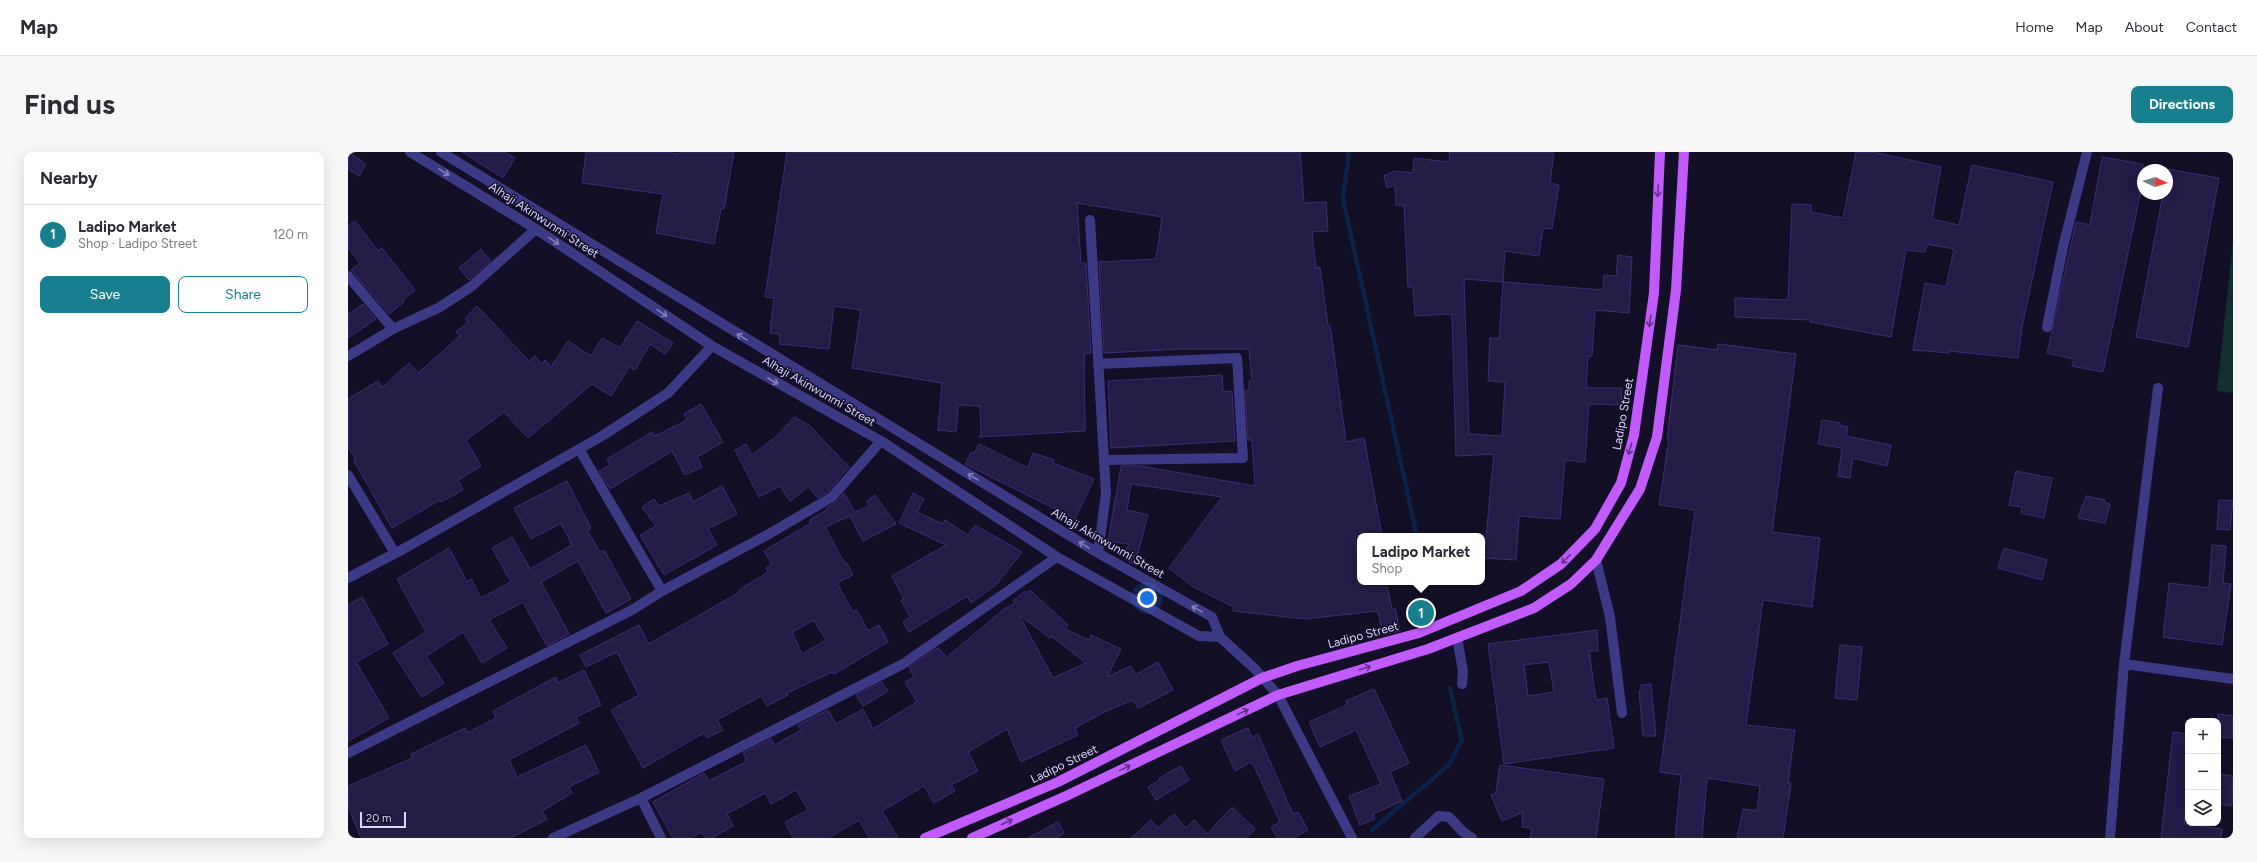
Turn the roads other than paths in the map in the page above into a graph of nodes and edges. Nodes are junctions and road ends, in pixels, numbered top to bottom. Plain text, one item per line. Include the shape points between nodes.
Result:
1 (410, 152) edge
2 (441, 152) edge
3 (1660, 152) edge
4 (1684, 152) edge
5 (2087, 152) edge
6 (1090, 220) dead end
7 (536, 229) junction
8 (348, 276) edge
9 (2047, 327) dead end
10 (393, 329) junction
11 (712, 346) junction
12 (348, 356) edge
13 (1098, 364) junction
14 (2158, 388) dead end
15 (881, 441) junction
16 (579, 449) junction
17 (1104, 460) junction
18 (348, 475) edge
19 (395, 553) junction
20 (1098, 553) junction
21 (1058, 557) junction
22 (1596, 560) junction
23 (348, 578) edge
24 (662, 591) junction
25 (1220, 637) junction
26 (1457, 638) junction
27 (2124, 664) junction
28 (1262, 678) junction
29 (2233, 679) edge
30 (1462, 684) dead end
31 (1278, 695) junction
32 (1622, 713) dead end
33 (348, 753) edge
34 (641, 798) junction
35 (1349, 837) edge
36 (553, 838) edge
37 (661, 838) edge
38 (925, 838) edge
39 (972, 838) edge
40 (1415, 838) edge
41 (1472, 838) edge
42 (2110, 838) edge

1 -> 7 street, Alhaji Akinwunmi Street
20 -> 2 street, Alhaji Akinwunmi Street
3 -> 28 main road, Ladipo Street via 1654,293 1634,434 1621,483 1595,529 1561,564 1521,591 1419,633
4 - 22 main road via 1676,290 1657,437 1640,489
5 - 9 street via 2063,247
6 - 13 street
7 - 10 street via 472,286 440,307
7 -> 11 street, Alhaji Akinwunmi Street
8 - 10 street
10 - 12 street
11 -> 15 street, Alhaji Akinwunmi Street
11 - 16 street via 668,393
13 - 17 street
13 - 17 street via 1238,358 1243,458
14 - 27 street
15 - 21 street, Alhaji Akinwunmi Street
15 - 24 street via 832,497 770,534
16 - 19 street
16 - 24 street
17 - 20 street via 1106,494
18 - 19 street
19 - 23 street
25 -> 20 street, Alhaji Akinwunmi Street via 1212,617
21 - 25 street, Alhaji Akinwunmi Street via 1199,636
21 - 34 street via 903,664
22 - 26 main road via 1571,584 1534,608
22 - 32 street via 1610,617
24 - 33 street via 632,610
25 - 28 street, Alhaji Akinwunmi Street
26 - 30 street
31 -> 26 main road
27 - 29 street
27 - 42 street
28 - 31 street, Alhaji Akinwunmi Street
28 - 38 main road, Ladipo Street via 1058,782
31 - 35 street, Alhaji Akinwunmi Street
39 -> 31 main road
34 - 36 street
34 - 37 street
40 - 41 street via 1439,816 1449,817

